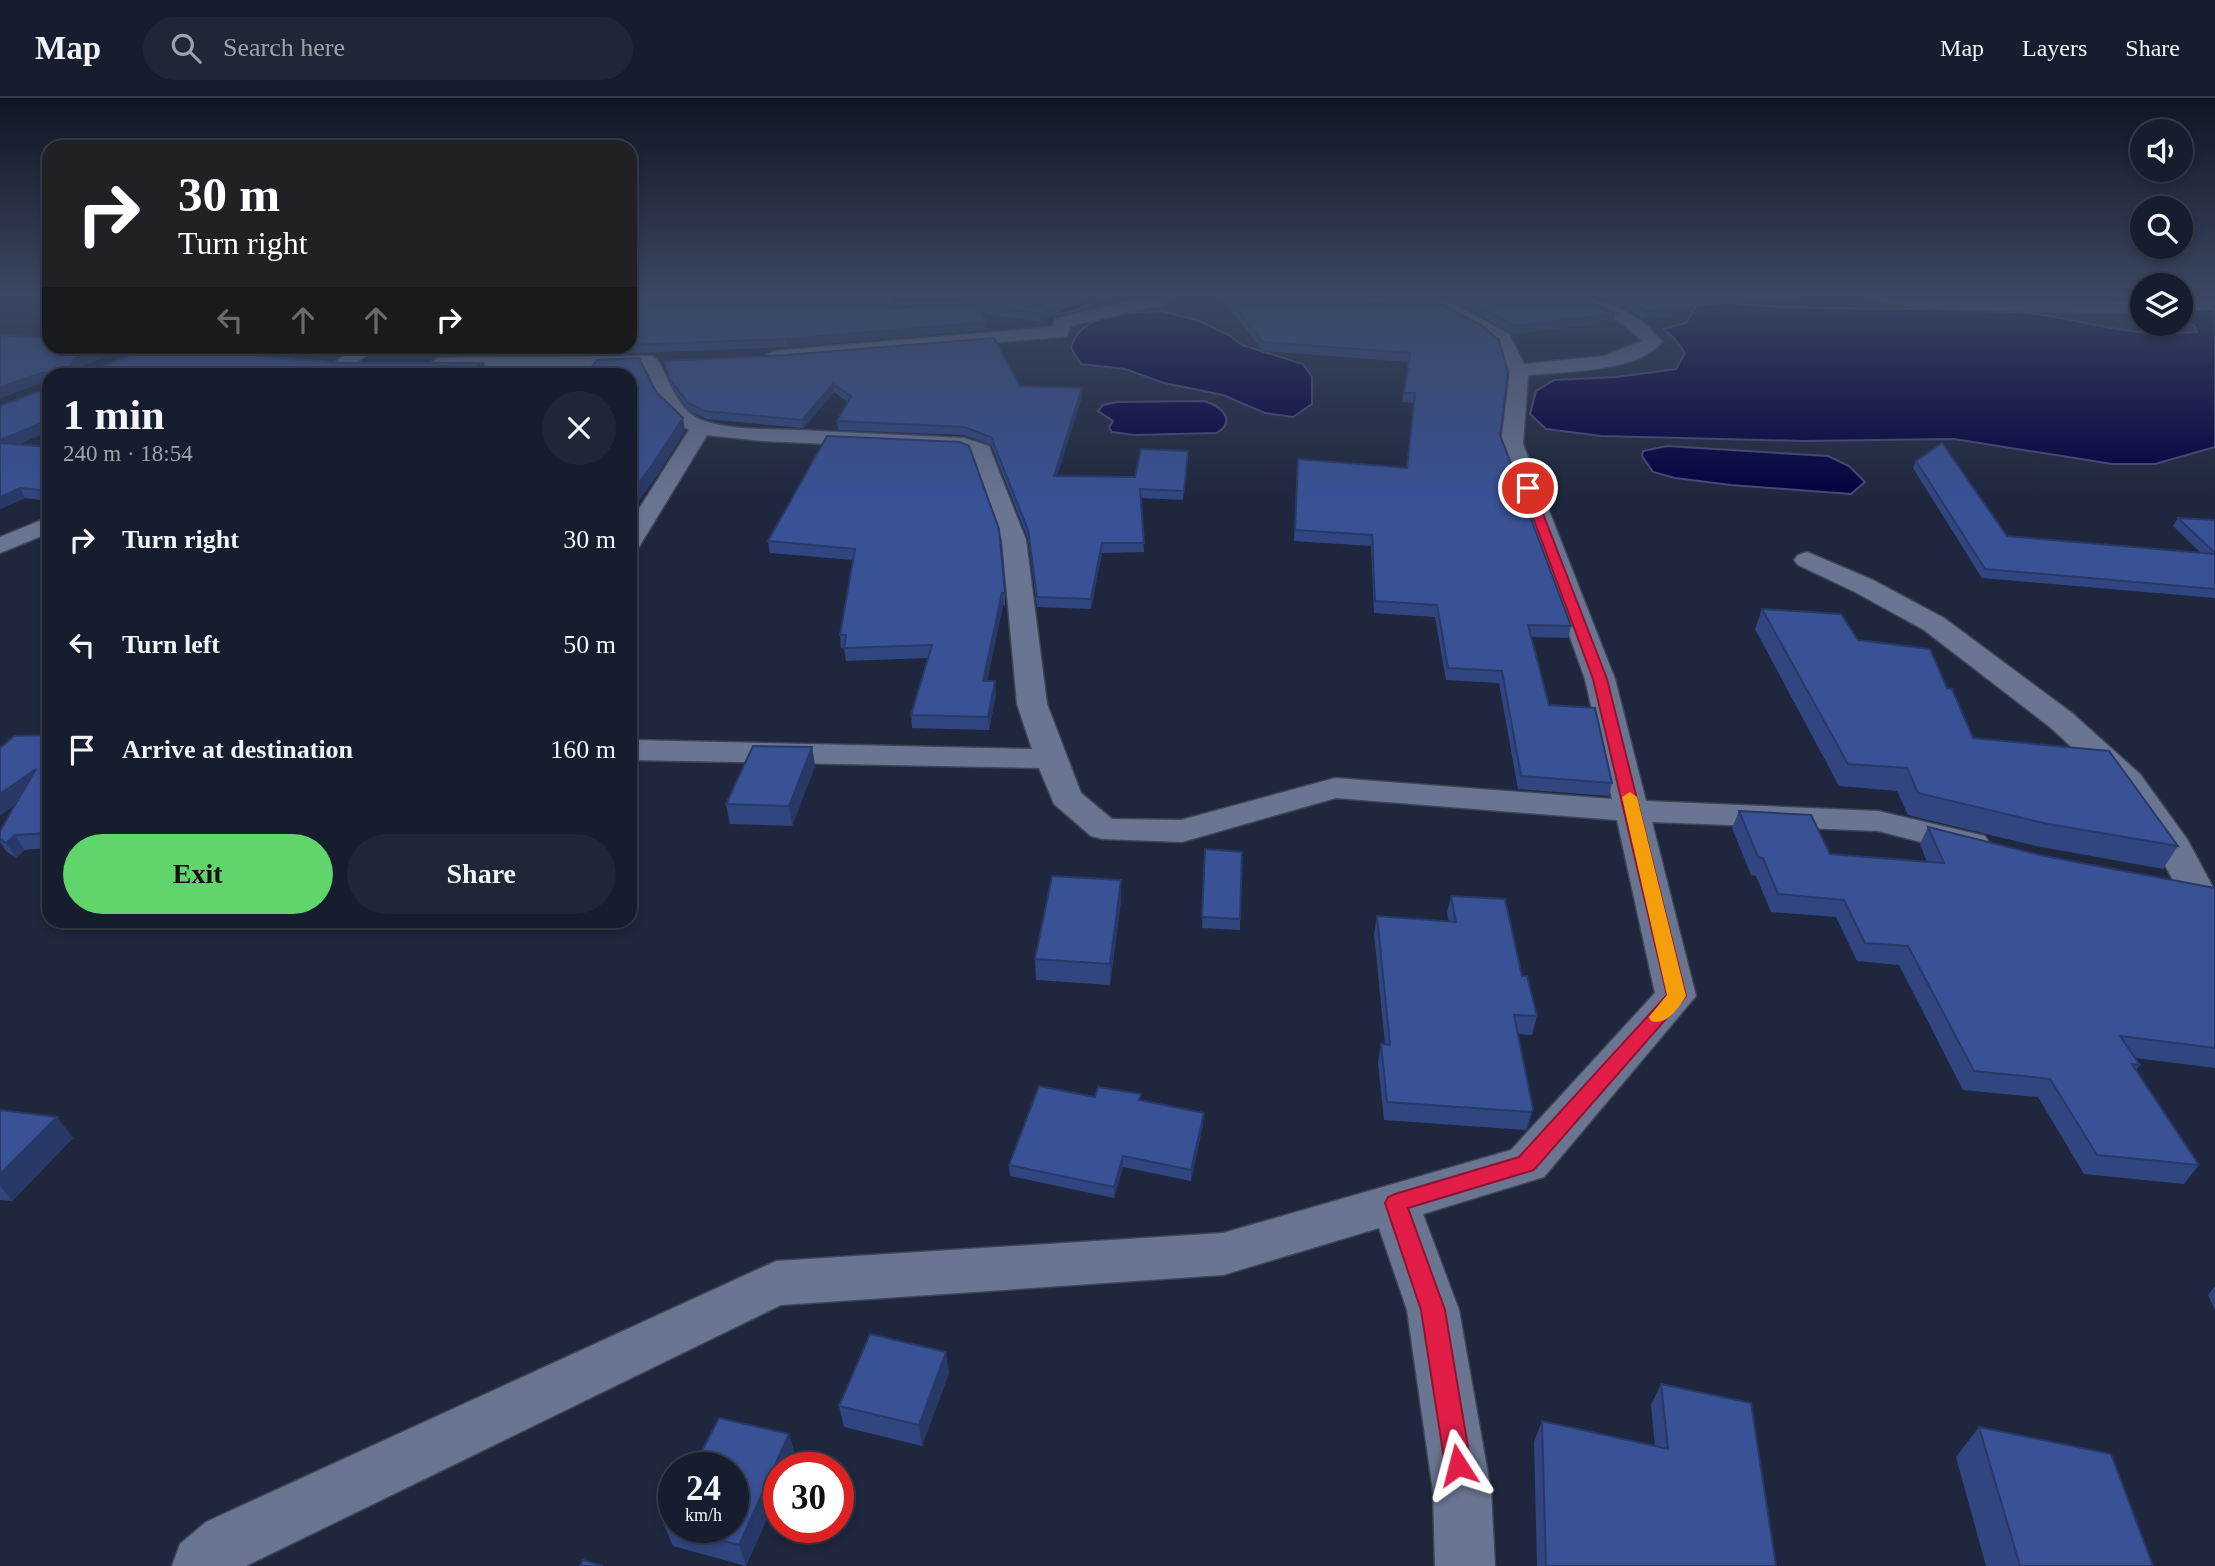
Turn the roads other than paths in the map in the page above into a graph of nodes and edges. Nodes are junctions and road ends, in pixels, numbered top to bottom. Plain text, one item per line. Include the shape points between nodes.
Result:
1 (416, 364) edge
2 (546, 364) joint
3 (564, 364) edge
4 (658, 364) edge
5 (1515, 364) edge
6 (1603, 364) edge
7 (1518, 370) junction
8 (701, 428) junction
9 (42, 527) edge
10 (637, 531) edge
11 (0, 546) edge
12 (1807, 560) dead end
13 (637, 750) edge
14 (1052, 759) junction
15 (1633, 811) junction
16 (2009, 853) edge
17 (2156, 883) edge
18 (2205, 892) edge
19 (1395, 1203) junction
20 (202, 1566) edge
21 (1465, 1566) edge

1 - 2 street
2 - 3 street
4 - 8 street via 660,389 681,417
5 - 7 street
6 - 7 street
7 - 15 street via 1521,387 1512,444 1600,679
8 - 10 street
8 - 14 street via 964,444 981,451 1014,540 1032,704
9 - 11 street
12 - 18 street via 1934,624 2060,720 2128,781
13 - 14 street
14 - 15 street via 1066,797 1103,829 1182,831 1335,788
15 - 16 street via 1878,821
15 - 19 street via 1676,996 1527,1164
17 - 18 street
19 - 20 street via 1223,1254 776,1283 227,1543
19 - 21 street via 1433,1310 1462,1491

